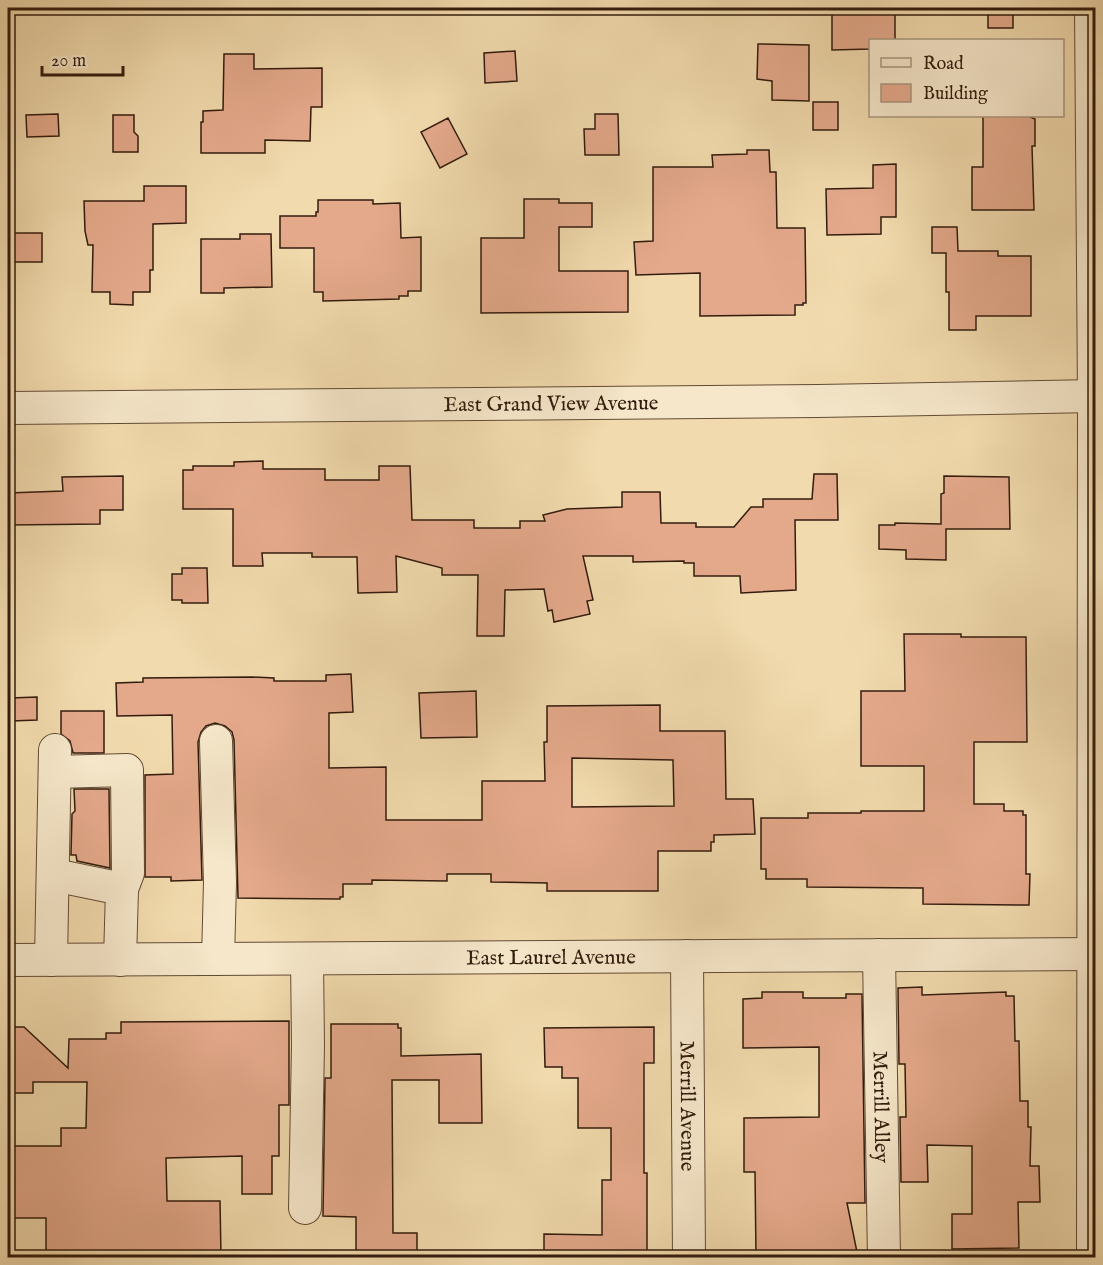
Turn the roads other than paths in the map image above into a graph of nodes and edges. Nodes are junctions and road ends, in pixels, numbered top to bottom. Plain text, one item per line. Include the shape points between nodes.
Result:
1 (1091, 8) edge
2 (1095, 396) edge
3 (8, 408) edge
4 (216, 741) dead end
5 (54, 875) junction
6 (122, 889) junction
7 (1095, 954) edge
8 (879, 955) junction
9 (687, 956) junction
10 (218, 959) junction
11 (307, 959) junction
12 (8, 960) edge
13 (51, 960) junction
14 (120, 960) junction
15 (305, 1208) dead end
16 (688, 1257) edge
17 (884, 1257) edge
18 (1093, 1257) edge

1 - 2 street
2 - 3 street, East Grand View Avenue
2 - 7 street
4 - 10 street
5 - 6 street
5 - 6 street via 55,761 127,771 128,873
5 - 13 street
6 - 14 street
7 - 8 street, East Laurel Avenue
7 - 18 street
8 - 9 street, East Laurel Avenue
8 - 17 street, Merrill Alley
9 - 11 street, East Laurel Avenue
9 - 16 street, Merrill Avenue
10 - 11 street, East Laurel Avenue
10 - 14 street, East Laurel Avenue
11 - 15 street
12 - 13 street, East Laurel Avenue
13 - 14 street, East Laurel Avenue

